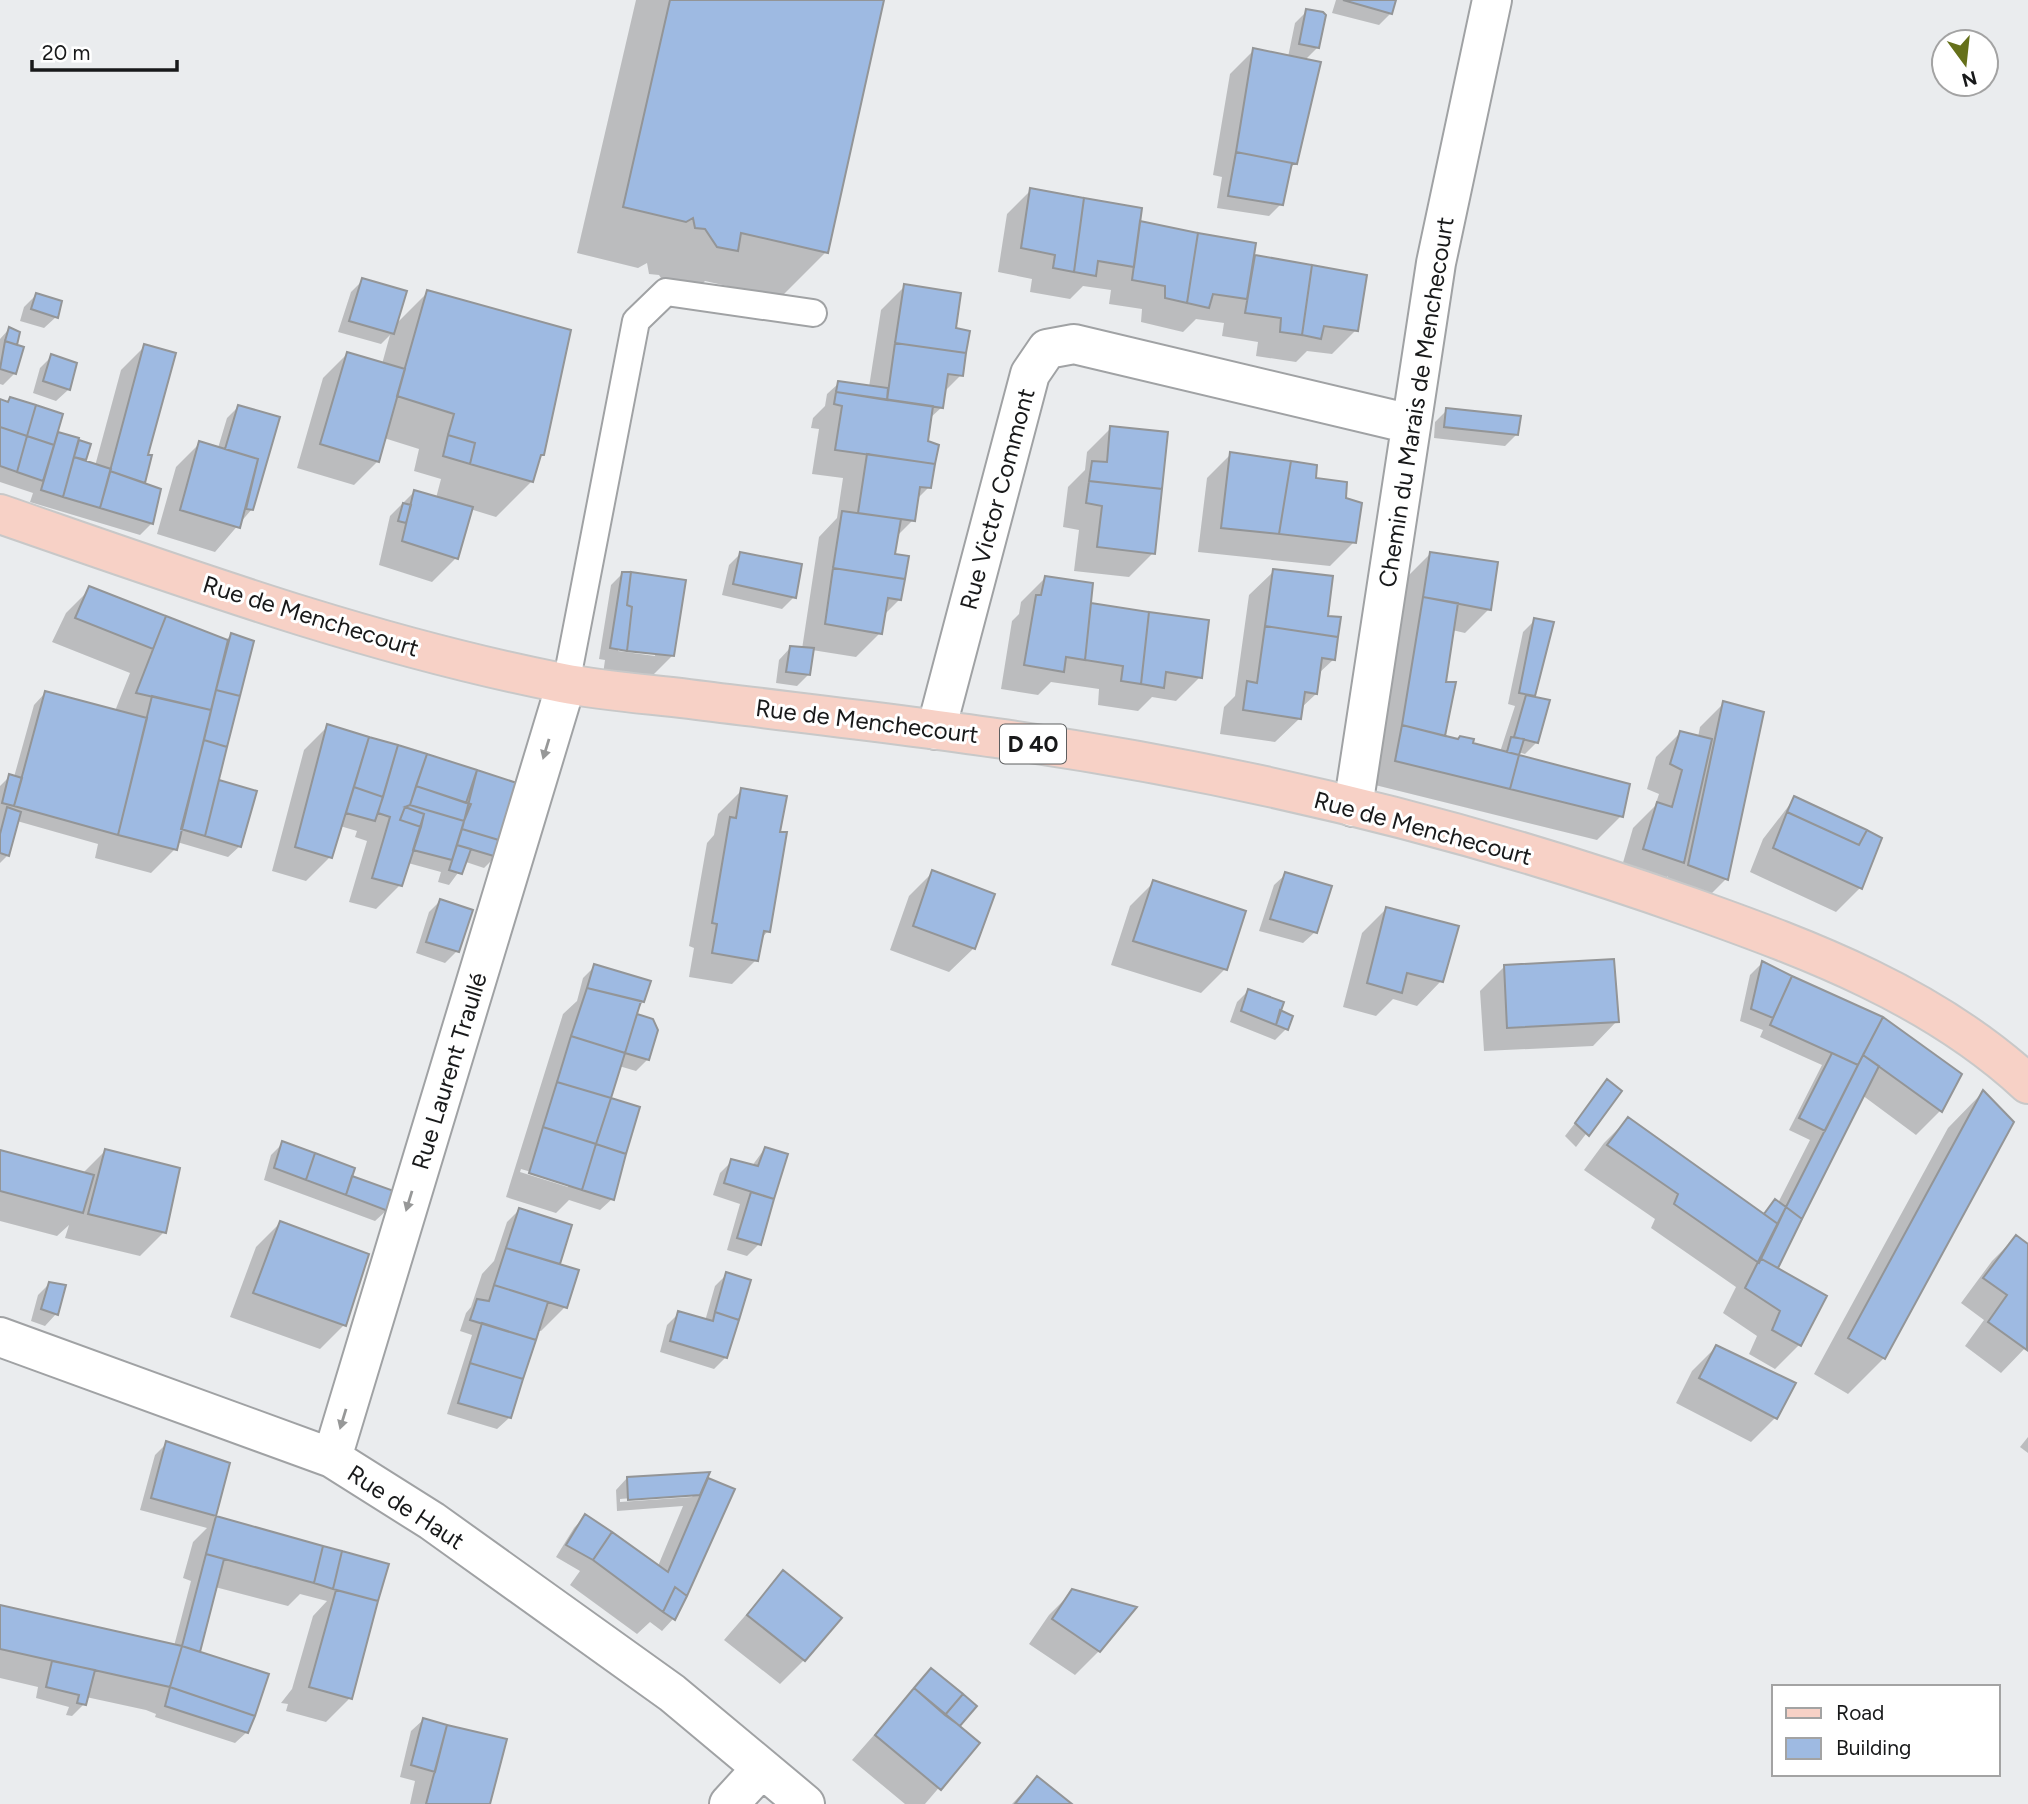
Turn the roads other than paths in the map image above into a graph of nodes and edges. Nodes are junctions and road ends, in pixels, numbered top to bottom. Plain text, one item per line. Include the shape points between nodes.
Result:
1 (1492, 0) edge
2 (813, 313) dead end
3 (1411, 424) junction
4 (0, 514) edge
5 (566, 684) junction
6 (936, 730) junction
7 (1353, 807) junction
8 (2028, 1084) edge
9 (0, 1337) edge
10 (332, 1458) junction
11 (762, 1768) junction
12 (729, 1804) edge
13 (805, 1804) edge

1 - 3 street, Chemin du Marais de Menchecourt via 1436,262
2 - 5 lane via 666,292 636,321
3 - 6 street, Rue Victor Commont via 1074,344 1047,349 1030,374
3 - 7 street, Chemin du Marais de Menchecourt
4 - 5 main road, Rue de Menchecourt / D 40 via 338,629
5 - 6 main road, Rue de Menchecourt / D 40
5 -> 10 street, Rue Laurent Traullé
6 - 7 main road, Rue de Menchecourt / D 40 via 1183,769
7 - 8 main road, Rue de Menchecourt / D 40 via 1633,886 1758,931 1902,994 1957,1026
9 - 10 street, Rue de Haut
10 - 11 street, Rue de Haut via 432,1521 651,1678
11 - 12 street
11 - 13 street, Rue de Haut

